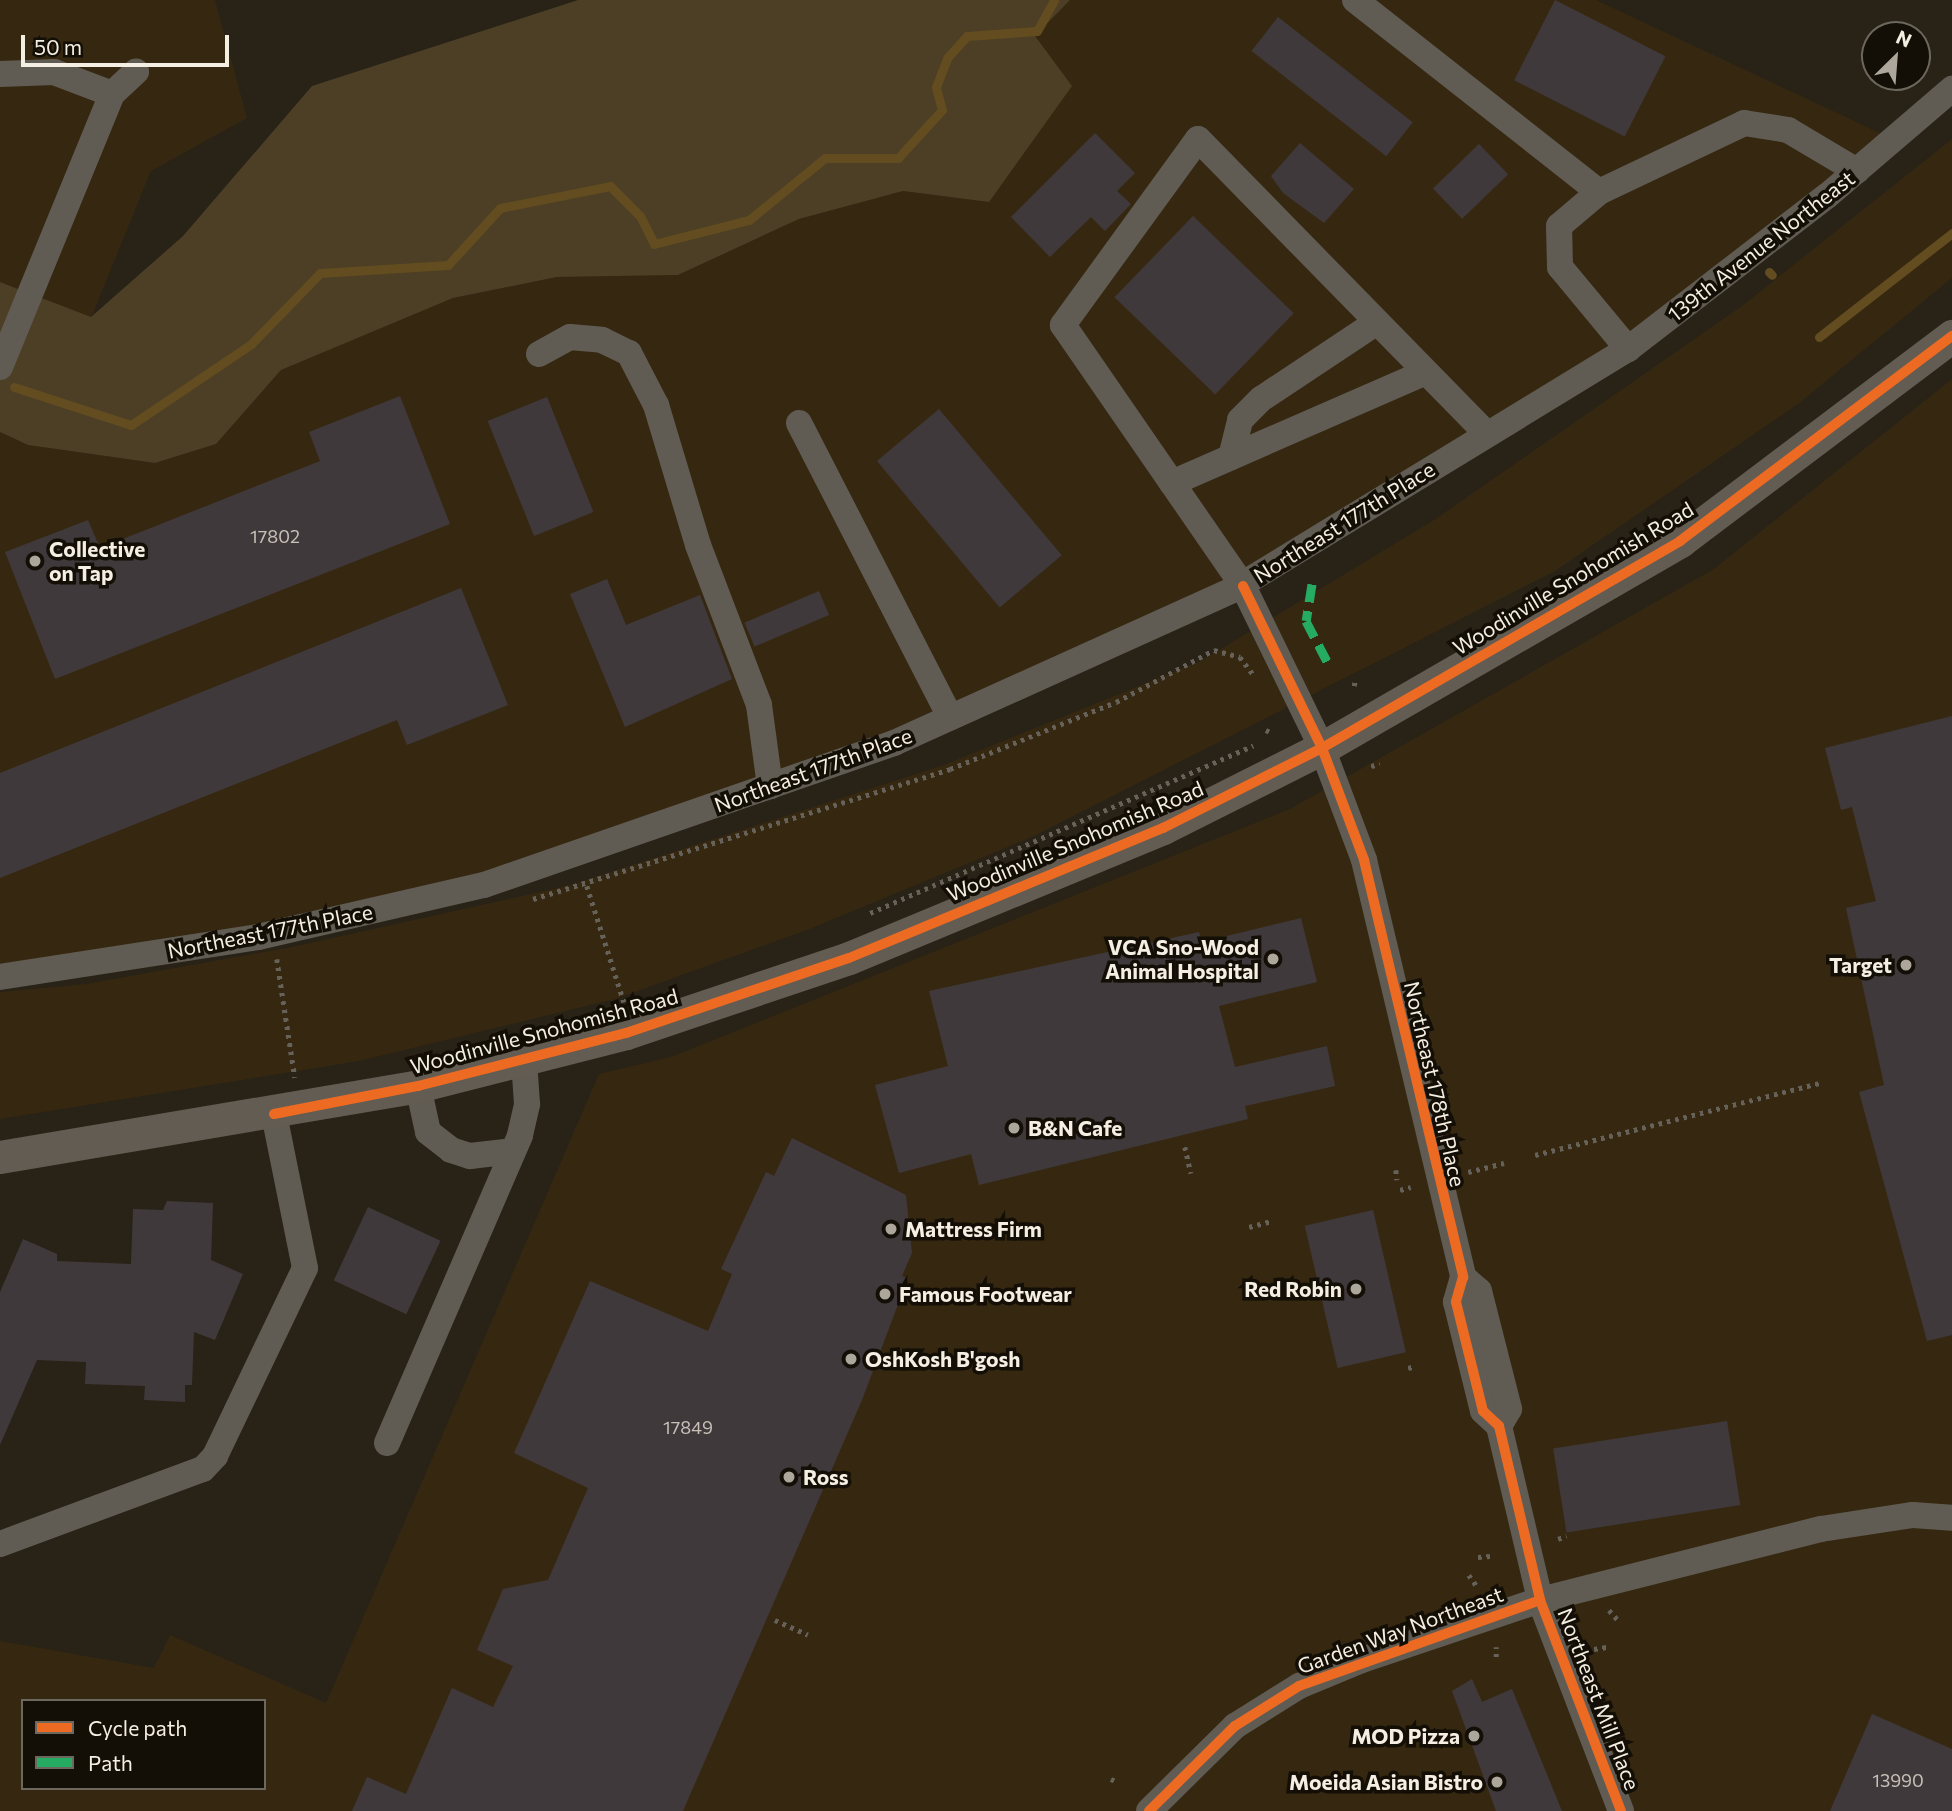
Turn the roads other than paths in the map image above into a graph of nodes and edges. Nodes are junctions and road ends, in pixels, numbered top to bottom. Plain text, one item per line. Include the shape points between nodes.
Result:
1 (1355, 0) edge
2 (136, 72) dead end
3 (0, 74) edge
4 (1952, 89) edge
5 (112, 94) junction
6 (1857, 171) junction
7 (1599, 192) junction
8 (1377, 322) junction
9 (1952, 336) edge
10 (1628, 349) junction
11 (538, 354) dead end
12 (0, 367) edge
13 (1426, 372) junction
14 (1559, 388) joint
15 (799, 423) dead end
16 (1486, 433) junction
17 (1231, 457) junction
18 (1172, 483) junction
19 (1244, 586) junction
20 (950, 718) junction
21 (1322, 748) junction
22 (770, 786) junction
23 (0, 977) edge
24 (524, 1060) junction
25 (418, 1086) junction
26 (292, 1093) junction
27 (513, 1151) junction
28 (0, 1157) edge
29 (387, 1443) dead end
30 (1952, 1518) edge
31 (0, 1544) edge
32 (1540, 1600) junction
33 (1149, 1811) edge
34 (1622, 1811) edge

1 - 7 street
2 - 5 street
3 - 5 street via 54,72
4 - 6 street, 139th Avenue Northeast
5 - 12 street
6 - 7 street via 1788,130 1744,123
6 - 10 street, 139th Avenue Northeast
7 - 10 street via 1559,226 1560,267
8 - 13 street
8 - 17 street via 1261,400 1240,421
8 - 18 street, Northeast 178th Place via 1198,139 1063,325
9 - 21 main road, Woodinville Snohomish Road via 1680,541
10 - 14 street, 139th Avenue Northeast
11 - 22 street via 570,337 602,340 629,353 656,405 698,545 759,705
13 - 16 street
13 - 17 street
14 - 16 street, Northeast 177th Place
15 - 20 street
16 - 19 street, Northeast 177th Place
17 - 18 street
18 - 19 street, Northeast 178th Place
19 - 20 street, Northeast 177th Place
19 - 21 street, Northeast 178th Place
20 - 22 street, Northeast 177th Place
21 - 24 main road, Woodinville Snohomish Road via 1163,828 849,958
21 - 32 street, Northeast 178th Place via 1364,860 1463,1277 1456,1302 1483,1411 1499,1426
22 - 23 street, Northeast 177th Place via 484,885 273,934
24 - 25 main road, Woodinville Snohomish Road
24 - 27 street via 527,1104
25 - 26 main road, Woodinville Snohomish Road
25 - 27 street via 428,1132 451,1150 470,1156
26 - 28 main road, Woodinville Snohomish Road
26 - 31 street via 305,1268 215,1456 203,1469
27 - 29 street
30 - 32 street, Garden Way Northeast via 1913,1515 1821,1529
32 - 33 street, Garden Way Northeast via 1299,1686 1235,1727
32 - 34 street, Northeast Mill Place

